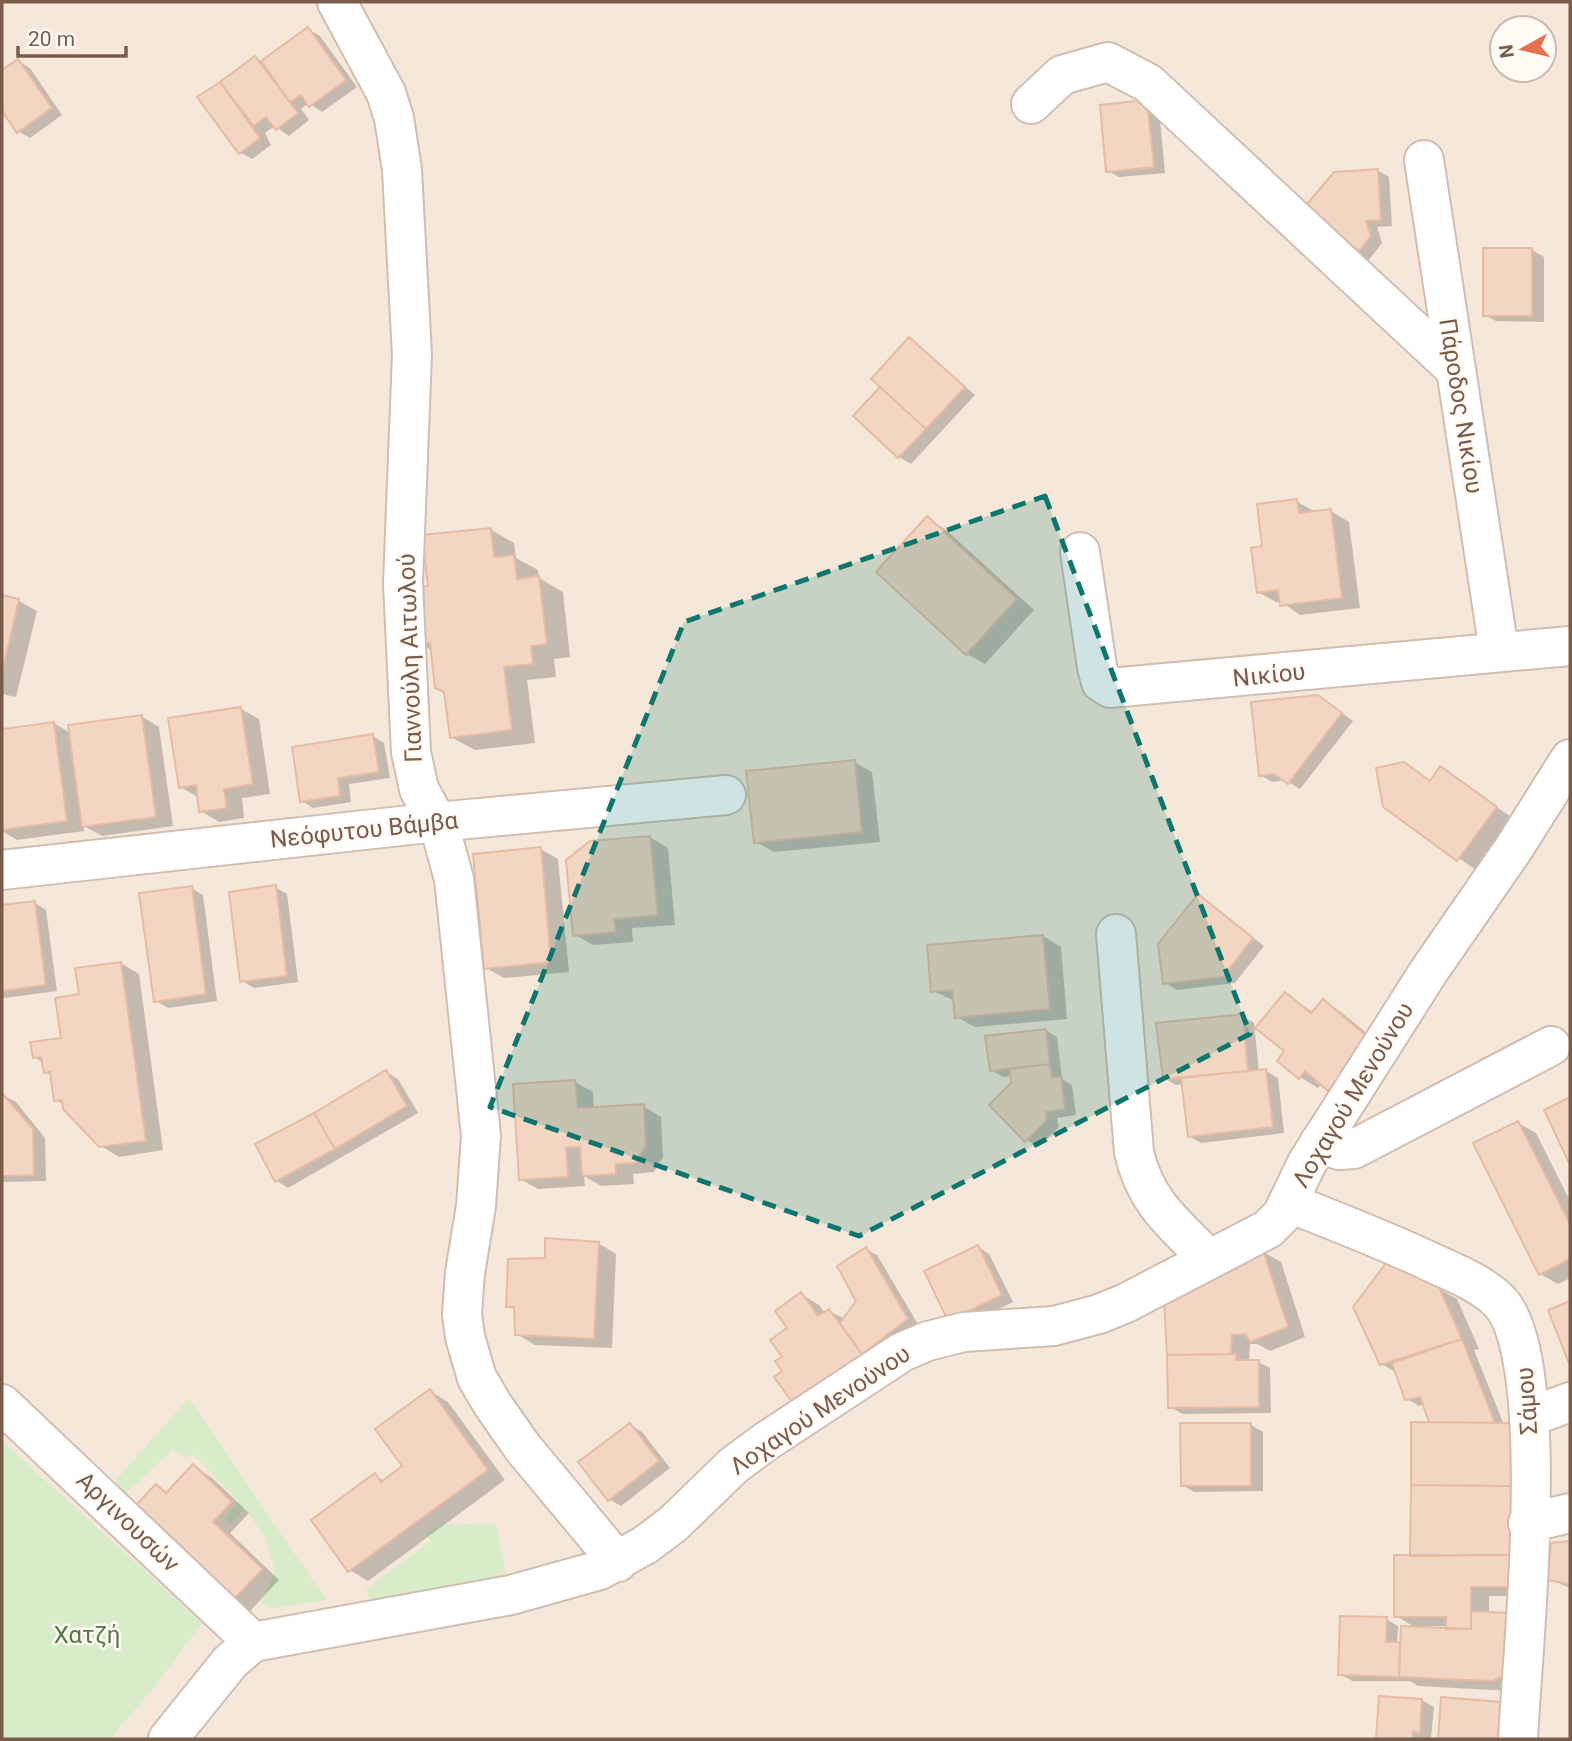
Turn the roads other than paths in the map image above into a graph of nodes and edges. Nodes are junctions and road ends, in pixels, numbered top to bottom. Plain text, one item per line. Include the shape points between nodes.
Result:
1 (337, 2) edge
2 (1031, 104) dead end
3 (1423, 160) dead end
4 (1455, 369) junction
5 (1080, 552) dead end
6 (1570, 646) edge
7 (1499, 651) junction
8 (1570, 759) edge
9 (726, 795) dead end
10 (437, 822) junction
11 (2, 870) edge
12 (1116, 934) dead end
13 (1551, 1046) dead end
14 (1319, 1143) junction
15 (1289, 1203) junction
16 (1209, 1259) junction
17 (1570, 1402) edge
18 (2, 1404) edge
19 (1530, 1417) junction
20 (1570, 1513) edge
21 (1528, 1523) junction
22 (618, 1562) junction
23 (253, 1642) junction
24 (168, 1739) edge
25 (1518, 1739) edge

1 - 10 street, Γιαννούλη Αιτωλού via 386,93 402,170 412,355 403,583 411,752 419,789
2 - 4 street via 1062,75 1108,62 1148,83
3 - 4 street, Πάροδος Νικίου
4 - 7 street, Πάροδος Νικίου
5 - 7 street, Νικίου via 1097,667 1101,682 1110,688
6 - 7 street, Νικίου
8 - 14 street, Λοχαγού Μενούνου
9 - 10 street, Νεόφυτου Βάμβα
10 - 11 street, Νεόφυτου Βάμβα
10 - 22 street, Γιαννούλη Αιτωλού via 459,909 481,1136 465,1273 465,1337 477,1378 501,1416
12 - 16 street via 1139,1175 1162,1212
13 - 14 street via 1354,1149 1339,1150
14 - 15 street, Λοχαγού Μενούνου
15 - 16 street, Λοχαγού Μενούνου via 1268,1229
15 - 19 street, Σάμου via 1409,1251 1499,1301 1519,1337
16 - 22 street, Λοχαγού Μενούνου via 1126,1303 1083,1319 1054,1326 964,1332 912,1348 744,1457 673,1524
17 - 19 street
18 - 23 street, Αργινουσών
19 - 21 street, Σάμου
20 - 21 street
21 - 25 street, Σάμου
22 - 23 street, Λοχαγού Μενούνου via 511,1595
23 - 24 street via 230,1662

